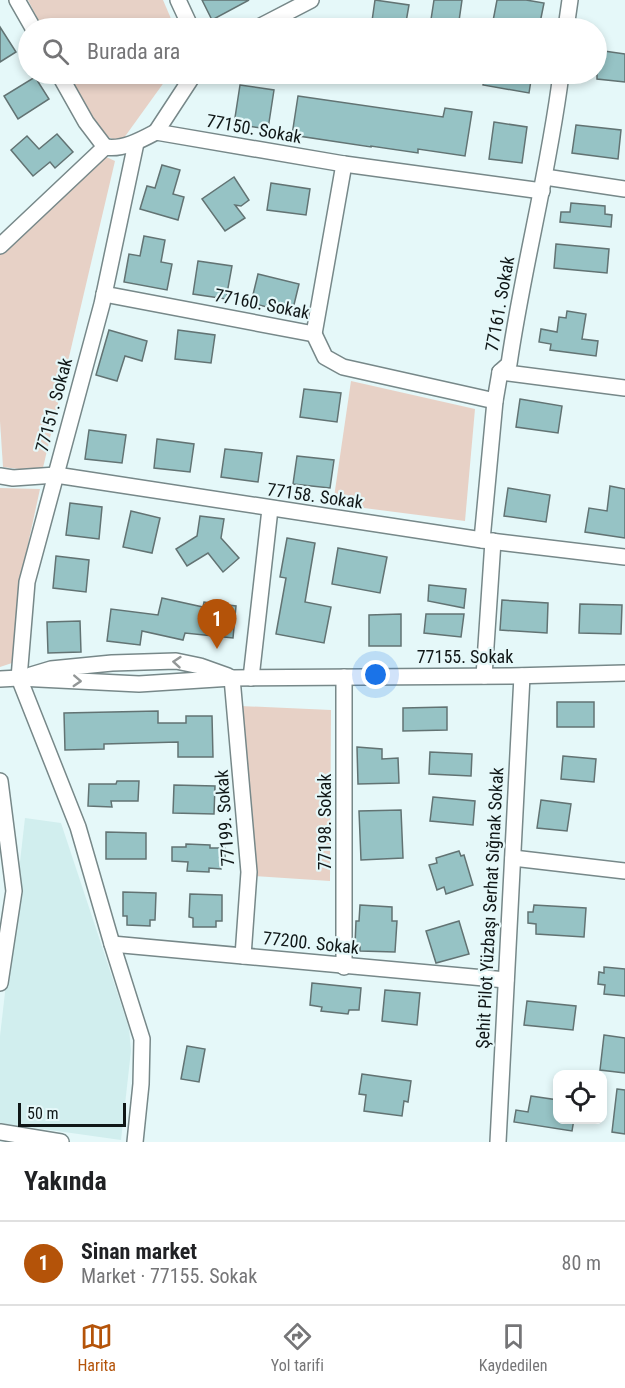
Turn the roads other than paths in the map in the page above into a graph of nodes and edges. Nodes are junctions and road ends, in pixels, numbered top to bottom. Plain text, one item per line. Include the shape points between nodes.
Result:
1 (16, 0) edge
2 (178, 0) edge
3 (310, 0) edge
4 (570, 0) edge
5 (27, 18) edge
6 (186, 18) edge
7 (275, 18) edge
8 (567, 18) edge
9 (65, 84) edge
10 (187, 84) edge
11 (560, 84) edge
12 (156, 132) junction
13 (136, 143) junction
14 (105, 147) junction
15 (344, 164) junction
16 (544, 184) junction
17 (625, 189) edge
18 (0, 246) edge
19 (104, 294) junction
20 (314, 334) junction
21 (500, 372) junction
22 (625, 388) edge
23 (495, 401) junction
24 (56, 475) junction
25 (0, 476) edge
26 (270, 509) junction
27 (487, 540) junction
28 (625, 556) edge
29 (625, 673) edge
30 (484, 676) junction
31 (522, 676) junction
32 (344, 677) junction
33 (19, 678) junction
34 (232, 678) junction
35 (251, 678) junction
36 (0, 679) edge
37 (0, 781) edge
38 (5, 849) edge
39 (513, 858) junction
40 (625, 872) edge
41 (112, 944) junction
42 (243, 956) junction
43 (344, 967) junction
44 (506, 981) junction
45 (0, 983) edge
46 (0, 1132) edge
47 (61, 1142) edge
48 (135, 1142) edge
49 (498, 1142) edge

1 - 5 street
2 - 6 street
3 - 7 street
4 - 8 street
9 - 14 street
10 - 12 street
11 - 16 street, 77161. Sokak
12 - 13 street
12 - 15 street, 77150. Sokak
13 - 14 street
13 - 19 street, 77151. Sokak
14 - 18 street
15 - 16 street, 77150. Sokak
15 - 20 street, 77160. Sokak
16 - 17 street, 77150. Sokak
16 - 21 street, 77161. Sokak via 518,301 509,364
19 - 20 street, 77160. Sokak
19 - 24 street, 77151. Sokak
20 - 23 street via 325,357 343,367
21 - 22 street
21 - 23 street, 77161. Sokak
23 - 27 street, 77161. Sokak
24 - 25 street, 77158. Sokak
24 - 26 street, 77158. Sokak
24 - 33 street, 77151. Sokak via 27,582
26 - 27 street, 77158. Sokak
26 - 35 street
27 - 28 street, 77158. Sokak
27 - 30 street, 77161. Sokak
29 - 31 street, 77155. Sokak
30 - 31 street, 77155. Sokak
30 - 32 street, 77155. Sokak
31 - 39 street, Şehit Pilot Yüzbaşı Serhat Sığnak Sokak
32 - 35 street, 77155. Sokak
32 - 43 street, 77198. Sokak
33 -> 34 street, 77155. Sokak via 139,684
34 -> 33 street, 77155. Sokak via 176,661 51,669
33 - 36 street, 77155. Sokak
33 - 41 street via 78,827
34 - 35 street, 77155. Sokak
34 - 42 street, 77199. Sokak via 249,872
37 - 38 street
38 - 45 street via 14,891
39 - 40 street
39 - 44 street, Şehit Pilot Yüzbaşı Serhat Sığnak Sokak
41 - 42 street, 77200. Sokak
41 - 48 street via 142,1039
42 - 43 street, 77200. Sokak
43 - 44 street, 77200. Sokak
44 - 49 street, Şehit Pilot Yüzbaşı Serhat Sığnak Sokak
46 - 47 street

